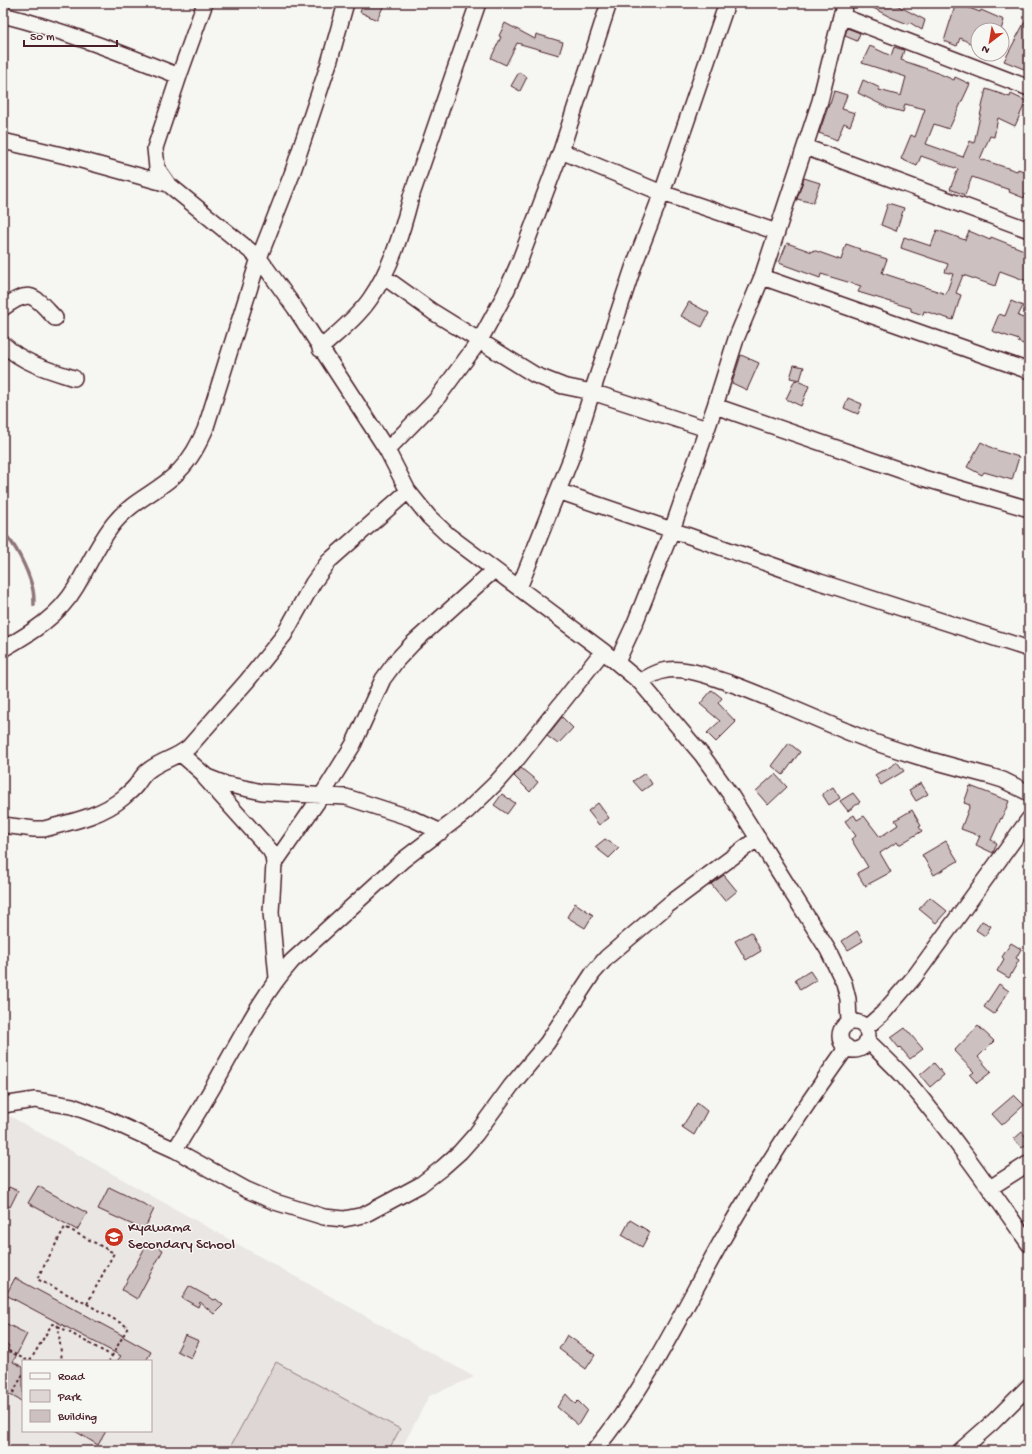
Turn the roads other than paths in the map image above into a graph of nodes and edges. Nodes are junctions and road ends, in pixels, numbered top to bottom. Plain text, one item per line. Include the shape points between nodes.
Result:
1 (205, 3) edge
2 (346, 3) edge
3 (478, 3) edge
4 (609, 3) edge
5 (727, 3) edge
6 (844, 10) edge
7 (3, 15) edge
8 (179, 76) junction
9 (1029, 88) edge
10 (3, 141) edge
11 (805, 147) junction
12 (561, 151) junction
13 (168, 184) junction
14 (662, 193) junction
15 (1029, 230) edge
16 (776, 232) junction
17 (258, 258) junction
18 (384, 277) junction
19 (762, 277) junction
20 (3, 308) edge
21 (55, 318) dead end
22 (480, 340) junction
23 (3, 344) edge
24 (320, 349) junction
25 (1029, 371) edge
26 (74, 378) dead end
27 (592, 392) junction
28 (715, 406) junction
29 (707, 430) junction
30 (387, 450) junction
31 (408, 491) junction
32 (558, 491) junction
33 (1029, 509) edge
34 (672, 530) junction
35 (494, 570) junction
36 (519, 588) junction
37 (3, 649) edge
38 (1029, 649) edge
39 (603, 651) junction
40 (616, 662) junction
41 (640, 682) junction
42 (181, 754) junction
43 (199, 771) junction
44 (1029, 793) edge
45 (322, 795) junction
46 (1029, 819) edge
47 (3, 825) edge
48 (441, 832) junction
49 (758, 838) junction
50 (274, 864) junction
51 (277, 978) junction
52 (850, 1022) junction
53 (867, 1034) junction
54 (847, 1047) junction
55 (3, 1106) edge
56 (175, 1150) junction
57 (1029, 1163) edge
58 (990, 1188) junction
59 (1029, 1244) edge
60 (1029, 1386) edge
61 (594, 1451) edge
62 (960, 1451) edge

1 - 8 street
2 - 17 street via 292,174
3 - 18 street
4 - 12 street
5 - 14 street
6 - 9 street
6 - 11 street
7 - 8 street via 87,40
8 - 13 street via 155,148 157,168
10 - 13 street
11 - 15 street
11 - 16 street
12 - 14 street
12 - 22 street via 520,260
13 - 17 street
14 - 16 street
14 - 27 street via 633,268
16 - 19 street
17 - 24 street
17 - 37 street via 205,430 197,448 178,472 124,511 114,522 76,588 56,613 40,627
18 - 22 street via 433,312
18 - 24 street via 360,311
19 - 25 street
19 - 28 street via 736,339
20 - 21 street via 23,295 30,296
22 - 27 street via 535,375 562,386
22 - 30 street via 435,401
23 - 26 street via 26,361 45,370
24 - 30 street
27 - 29 street
27 - 32 street
28 - 29 street
28 - 33 street via 923,478
29 - 34 street
30 - 31 street
31 - 35 street via 448,536
31 - 42 street via 329,561 284,635 242,687
32 - 34 street
32 - 36 street
34 - 38 street via 820,582
34 - 40 street
35 - 36 street
35 - 45 street via 397,660 383,680 352,745
36 - 39 street
39 - 40 street
39 - 48 street via 495,784
40 - 41 street
41 - 44 street via 653,673 668,670 688,671 712,677 883,745 990,776
41 - 49 street via 702,755
42 - 43 street
42 - 47 street via 147,771 125,797 102,812 44,829
43 - 45 street via 216,781 256,791
43 - 50 street via 270,850
45 - 48 street via 346,797 372,804
45 - 50 street
46 - 53 street via 915,976
48 - 51 street via 403,860 292,961
49 - 52 street via 838,970 848,999
49 - 56 street via 668,905 607,957 593,973 547,1043 476,1134 442,1168 420,1185 383,1206 364,1215 344,1219 324,1217 275,1202 247,1190
50 - 51 street via 271,912
51 - 56 street
52 - 53 street via 862,1024
52 - 54 street via 844,1026 840,1037
53 - 54 street via 864,1045 859,1049
53 - 58 street via 904,1077
54 - 61 street via 782,1143 721,1241 650,1372
55 - 56 street via 35,1100 72,1106
57 - 58 street
58 - 59 street
60 - 62 street

